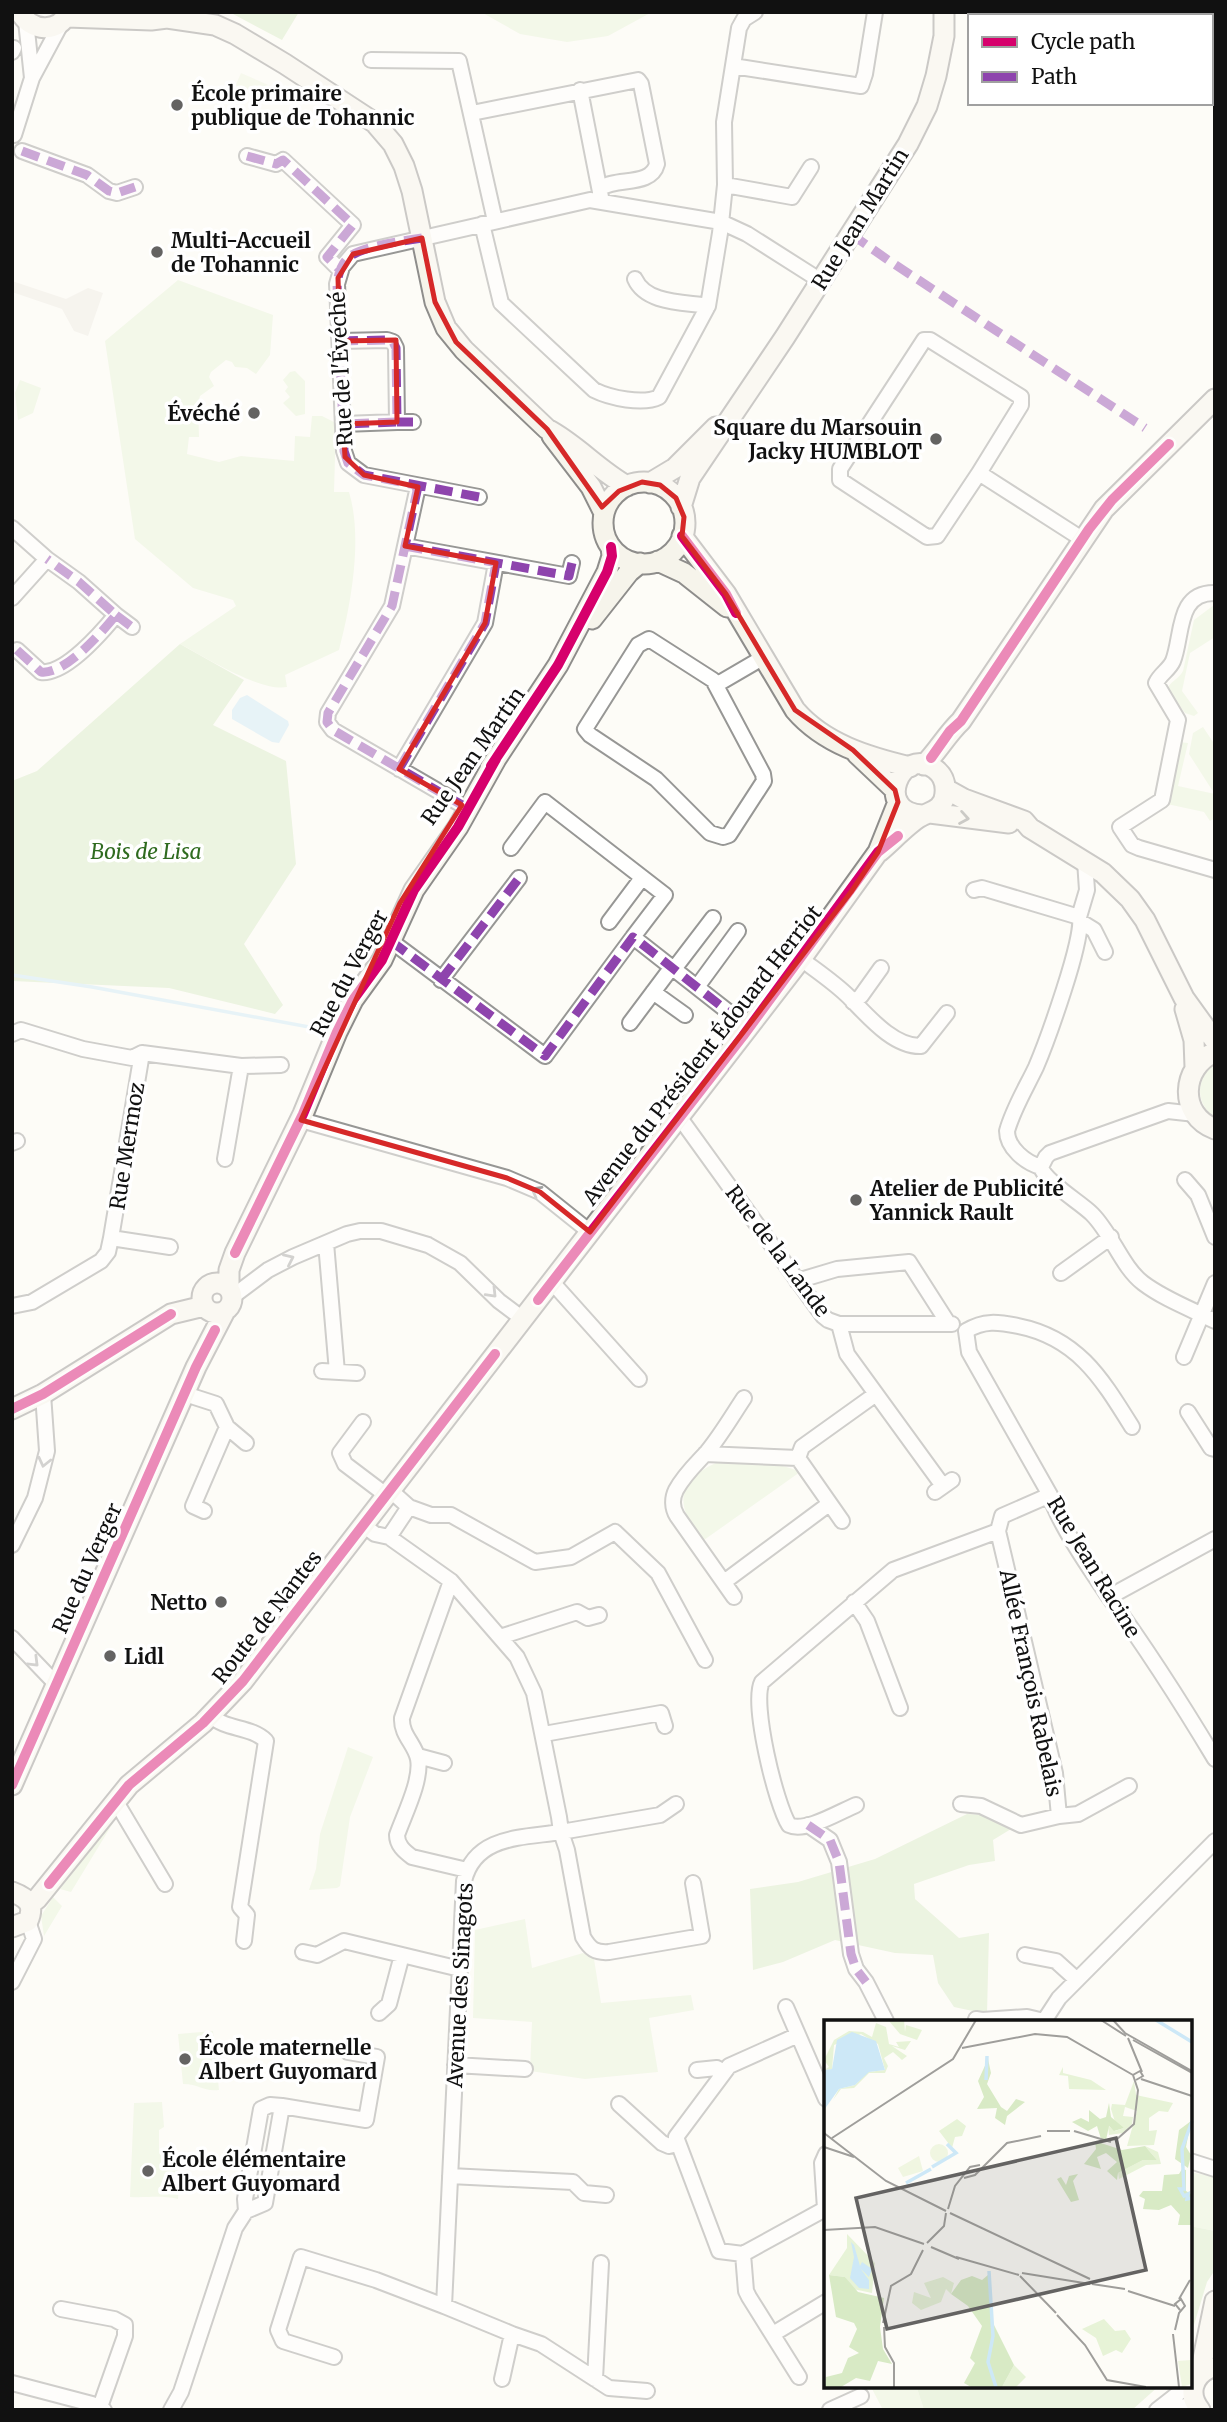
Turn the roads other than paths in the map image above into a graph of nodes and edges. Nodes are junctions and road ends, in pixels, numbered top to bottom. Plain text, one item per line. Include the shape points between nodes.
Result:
1 (755, 12) edge
2 (876, 12) edge
3 (944, 12) edge
4 (21, 15) edge
5 (160, 15) edge
6 (66, 17) edge
7 (371, 60) dead end
8 (733, 66) junction
9 (32, 78) junction
10 (579, 90) junction
11 (18, 102) edge
12 (472, 113) junction
13 (13, 135) edge
14 (17, 155) edge
15 (247, 156) dead end
16 (811, 167) dead end
17 (724, 185) junction
18 (135, 187) dead end
19 (601, 195) junction
20 (489, 222) junction
21 (721, 222) junction
22 (422, 238) junction
23 (341, 271) junction
24 (635, 279) dead end
25 (821, 281) junction
26 (708, 306) junction
27 (340, 341) junction
28 (1215, 399) edge
29 (735, 409) junction
30 (397, 422) junction
31 (413, 422) dead end
32 (343, 424) junction
33 (547, 429) junction
34 (979, 473) junction
35 (650, 483) junction
36 (416, 486) junction
37 (626, 486) junction
38 (480, 497) dead end
39 (681, 507) junction
40 (604, 513) junction
41 (12, 528) edge
42 (682, 536) junction
43 (1083, 539) junction
44 (405, 547) junction
45 (611, 547) junction
46 (47, 559) junction
47 (649, 562) junction
48 (496, 563) junction
49 (572, 563) dead end
50 (1215, 593) edge
51 (12, 598) edge
52 (736, 613) junction
53 (116, 615) junction
54 (132, 627) dead end
55 (14, 651) edge
56 (764, 657) junction
57 (558, 665) junction
58 (716, 685) junction
59 (961, 722) junction
60 (853, 750) junction
61 (496, 759) junction
62 (917, 766) junction
63 (399, 769) junction
64 (944, 783) junction
65 (896, 796) junction
66 (462, 805) junction
67 (926, 814) junction
68 (1030, 828) junction
69 (511, 848) dead end
70 (878, 852) junction
71 (1085, 861) junction
72 (1215, 870) edge
73 (519, 877) dead end
74 (642, 878) junction
75 (1111, 880) junction
76 (974, 890) dead end
77 (1087, 890) junction
78 (713, 918) dead end
79 (1080, 920) junction
80 (609, 922) dead end
81 (737, 931) dead end
82 (633, 937) junction
83 (391, 942) junction
84 (1105, 952) dead end
85 (801, 959) junction
86 (673, 968) junction
87 (881, 968) dead end
88 (441, 980) junction
89 (361, 986) junction
90 (697, 987) junction
91 (653, 992) junction
92 (1184, 998) junction
93 (853, 1002) junction
94 (947, 1013) dead end
95 (685, 1015) dead end
96 (630, 1023) dead end
97 (750, 1028) junction
98 (12, 1034) edge
99 (1215, 1041) edge
100 (1215, 1052) edge
101 (142, 1054) junction
102 (281, 1065) dead end
103 (241, 1066) junction
104 (1195, 1068) junction
105 (1188, 1092) junction
106 (1168, 1111) junction
107 (1195, 1114) junction
108 (680, 1118) junction
109 (300, 1120) junction
110 (1215, 1129) edge
111 (225, 1159) dead end
112 (1041, 1167) junction
113 (1185, 1180) dead end
114 (590, 1232) junction
115 (1111, 1237) junction
116 (1215, 1237) edge
117 (111, 1238) junction
118 (326, 1243) junction
119 (170, 1247) dead end
120 (1061, 1273) dead end
121 (797, 1281) junction
122 (552, 1282) junction
123 (1215, 1283) edge
124 (217, 1298) junction
125 (12, 1307) edge
126 (1208, 1317) edge
127 (523, 1319) junction
128 (948, 1323) junction
129 (839, 1324) junction
130 (966, 1331) junction
131 (495, 1354) joint
132 (1184, 1357) dead end
133 (357, 1373) dead end
134 (639, 1379) dead end
135 (43, 1394) junction
136 (185, 1394) junction
137 (876, 1394) junction
138 (744, 1398) dead end
139 (12, 1409) edge
140 (1188, 1412) dead end
141 (363, 1422) dead end
142 (227, 1427) junction
143 (1132, 1427) dead end
144 (246, 1443) dead end
145 (1215, 1449) edge
146 (705, 1454) junction
147 (798, 1458) junction
148 (944, 1486) dead end
149 (388, 1492) junction
150 (1050, 1495) junction
151 (829, 1504) junction
152 (409, 1507) junction
153 (204, 1511) dead end
154 (842, 1521) dead end
155 (363, 1525) junction
156 (998, 1531) junction
157 (389, 1537) junction
158 (1215, 1539) edge
159 (12, 1545) edge
160 (451, 1581) junction
161 (724, 1581) junction
162 (734, 1597) dead end
163 (1110, 1597) junction
164 (853, 1602) junction
165 (599, 1615) dead end
166 (500, 1637) junction
167 (12, 1638) edge
168 (705, 1660) dead end
169 (57, 1685) junction
170 (900, 1708) dead end
171 (211, 1716) junction
172 (665, 1726) dead end
173 (544, 1734) junction
174 (418, 1756) junction
175 (1215, 1759) edge
176 (444, 1763) dead end
177 (12, 1785) edge
178 (1129, 1786) dead end
179 (115, 1800) junction
180 (676, 1804) dead end
181 (961, 1804) dead end
182 (856, 1805) dead end
183 (1059, 1816) junction
184 (808, 1825) junction
185 (561, 1832) junction
186 (1215, 1841) edge
187 (467, 1870) junction
188 (693, 1883) dead end
189 (165, 1884) dead end
190 (12, 1892) edge
191 (24, 1918) edge
192 (244, 1941) dead end
193 (303, 1952) dead end
194 (402, 1955) junction
195 (1025, 1955) dead end
196 (460, 1969) junction
197 (1077, 1980) junction
198 (12, 1982) edge
199 (786, 2007) dead end
200 (379, 2014) dead end
201 (976, 2019) dead end
202 (885, 2020) edge
203 (982, 2020) edge
204 (982, 2020) edge
205 (1040, 2020) edge
206 (1045, 2020) edge
207 (798, 2035) junction
208 (348, 2052) dead end
209 (455, 2065) junction
210 (525, 2069) dead end
211 (697, 2070) dead end
212 (724, 2072) junction
213 (824, 2094) edge
214 (619, 2104) dead end
215 (282, 2106) junction
216 (678, 2144) junction
217 (824, 2158) edge
218 (1192, 2162) edge
219 (1215, 2169) edge
220 (450, 2176) junction
221 (824, 2186) edge
222 (606, 2195) dead end
223 (246, 2211) junction
224 (824, 2211) edge
225 (743, 2254) junction
226 (601, 2263) dead end
227 (1215, 2301) edge
228 (824, 2303) edge
229 (444, 2306) junction
230 (61, 2309) dead end
231 (1213, 2327) edge
232 (512, 2334) junction
233 (773, 2334) junction
234 (334, 2357) dead end
235 (799, 2376) dead end
236 (1198, 2378) edge
237 (502, 2379) dead end
238 (595, 2379) junction
239 (12, 2383) edge
240 (1186, 2387) edge
241 (647, 2391) dead end
242 (861, 2396) dead end
243 (102, 2408) edge
244 (1198, 2408) edge
245 (1158, 2409) edge
246 (171, 2410) edge
247 (831, 2410) edge

1 - 8 street via 741,23
2 - 8 street via 860,86
3 - 25 main road, Rue Jean Martin via 936,76 919,124
4 - 6 main road via 40,29
4 - 9 street
5 - 6 main road via 151,20
5 - 22 main road via 206,23 235,34 375,123 404,166
6 - 9 street
7 - 12 street via 459,61
8 - 17 street via 724,126
9 - 11 street
10 - 12 street
10 - 19 street
10 - 19 street via 632,80 641,84 655,170 646,177 607,183
11 - 13 street
12 - 20 street
13 - 14 street via 21,141
14 - 18 street via 87,175 108,191
15 - 23 street via 276,164 283,160 353,225 327,257
16 - 17 street via 792,197
17 - 21 street
19 - 20 street, Rue de l'Évéché
19 - 21 street
20 - 22 street, Rue de l'Évéché
20 - 26 street via 501,303 600,393 647,401 659,397
21 - 25 street
21 - 26 street
22 - 23 street, Rue de l'Évéché via 361,251 346,260
22 - 33 main road via 435,302 446,328 464,351
23 - 27 street, Rue de l'Évéché via 337,284
24 - 26 street via 652,297
25 - 29 main road, Rue Jean Martin
27 - 30 street via 393,342
27 - 32 street, Rue de l'Évéché
28 - 43 main road via 1112,500
29 - 35 main road, Rue Jean Martin via 675,468
29 - 39 main road, Rue Jean Martin via 690,478
30 - 31 street
30 - 32 street
32 - 36 street, Rue de l'Évéché via 344,451 353,467 364,475
33 - 37 main road
33 - 40 main road via 591,487
34 - 34 street via 1021,405 1021,397 930,340 924,341 839,469 840,480 927,537 937,537
34 - 43 street
35 - 37 main road
35 - 39 main road via 669,491
36 - 38 street, Rue de l'Évéché
36 - 44 street
37 - 40 main road via 612,497
39 - 42 main road
40 - 45 main road via 604,531
41 - 46 street
42 - 47 main road via 673,551
42 - 52 main road
43 - 59 main road
44 - 48 street
44 - 63 street via 393,606 328,713 327,722
45 - 47 main road via 623,558
45 - 57 main road, Rue Jean Martin via 607,572
46 - 51 street
46 - 53 street
47 - 52 main road via 684,573
47 - 57 main road, Rue Jean Martin via 629,572
48 - 49 street via 569,576
48 - 63 street via 485,623
50 - 72 street via 1200,595 1186,607 1172,662 1156,683 1178,719 1162,800 1114,830 1139,848
52 - 56 main road
53 - 54 street
53 - 55 street via 95,640 55,671 41,672
56 - 58 street
56 - 60 main road via 803,719
57 - 61 main road, Rue Jean Martin
58 - 58 street via 764,778 729,835 723,837 710,833 656,779 585,729 642,641 654,641
59 - 62 main road via 940,748
59 - 64 main road
60 - 62 main road
60 - 65 main road
61 - 66 main road, Rue Jean Martin
61 - 83 main road, Rue du Verger via 458,827 414,890
62 - 64 main road via 932,767
62 - 65 main road via 899,776
63 - 66 street
64 - 67 main road via 942,804
64 - 68 main road via 964,799 1017,817
65 - 67 main road via 905,811
65 - 70 main road, Avenue du Président Édouard Herriot
66 - 89 main road, Rue Jean Martin via 396,911
67 -> 68 main road
67 - 70 main road, Avenue du Président Édouard Herriot
68 - 71 main road
69 - 74 street via 545,803
70 - 85 main road, Avenue du Président Édouard Herriot
71 - 75 main road
71 - 77 street
73 - 88 street
74 - 80 street
74 - 82 street via 664,895
75 - 77 street
75 - 92 main road via 1146,920
76 - 79 street via 982,888
77 - 79 street
78 - 86 street
79 - 84 street via 1094,930
79 - 112 street via 1071,965 1037,1064 1007,1131 1013,1149
81 - 90 street
82 - 86 street
82 - 88 street via 545,1056
83 - 88 street
83 - 89 main road, Rue du Verger
85 - 93 street
85 - 97 main road, Avenue du Président Édouard Herriot
86 - 90 street
86 - 91 street
87 - 93 street
89 - 109 main road, Rue du Verger
90 - 97 street
91 - 95 street
91 - 96 street
92 - 99 main road
92 - 104 main road
93 - 94 street via 863,1014 912,1046 920,1046
97 - 108 main road, Avenue du Président Édouard Herriot
98 - 101 street via 21,1030 132,1058
100 - 104 main road
101 - 103 street
101 - 117 street, Rue Mermoz
102 - 103 street
103 - 111 street
104 - 105 main road
105 - 106 street
105 - 107 main road
106 - 107 street
106 - 112 street via 1050,1153
107 - 110 main road
108 - 114 main road, Avenue du Président Édouard Herriot
108 - 121 street, Rue de la Lande
114 -> 109 street via 540,1192 507,1178
109 - 124 main road, Rue du Verger
112 - 115 street
113 - 116 street via 1198,1195
114 - 122 main road, Avenue du Président Édouard Herriot
115 - 120 street
115 - 126 street via 1144,1284
117 - 119 street, Rue Mermoz
117 - 125 street, Rue Mermoz via 101,1261 32,1302
124 -> 118 street
118 -> 127 street via 360,1231 381,1231 428,1245 460,1263
118 - 133 street via 329,1372
121 - 128 street via 836,1269 909,1262
121 - 129 street, Rue de la Lande via 823,1316
122 - 127 main road, Avenue du Président Édouard Herriot
122 - 134 street
123 - 126 street
124 - 135 main road via 183,1303
124 - 136 main road, Rue du Verger
126 - 132 street
127 - 131 main road, Avenue du Président Édouard Herriot
128 - 129 street
128 - 130 street
129 - 137 street, Rue de la Lande via 847,1354
130 - 143 street via 996,1322 1054,1338 1096,1371
130 - 150 street, Rue Jean Racine via 969,1352
131 - 149 main road, Route de Nantes
135 - 139 main road
135 -> 159 street via 47,1451 35,1498
136 - 142 street via 216,1404
136 - 169 main road, Rue du Verger
137 - 147 street via 802,1447
137 - 148 street, Rue de la Lande
138 - 146 street
140 - 145 street
141 - 149 street via 340,1453 345,1464
142 - 144 street
142 - 153 street via 193,1506
146 - 147 street
146 - 161 street via 675,1492 673,1510
147 - 151 street
149 - 152 street
149 - 155 main road, Route de Nantes
150 - 156 street via 1002,1516
150 - 163 street, Rue Jean Racine via 1054,1510
151 - 154 street
151 - 161 street
152 - 157 street
152 - 168 street via 431,1515 451,1515 535,1562 571,1557 618,1534 658,1573
155 - 157 street
155 - 171 main road, Route de Nantes
156 - 164 street via 893,1570
156 - 183 street, Allée François Rabelais via 1055,1773
157 - 160 street
158 - 163 street
160 - 166 street
160 - 174 street via 402,1718 407,1739
161 - 162 street
163 - 175 street, Rue Jean Racine
164 - 170 street via 867,1621
164 - 184 street via 760,1686 765,1750 785,1819 793,1828
165 - 166 street via 588,1618 577,1612
166 - 173 street via 526,1673
167 -> 169 street
169 - 177 main road, Rue du Verger
171 - 179 main road, Route de Nantes
171 - 192 street via 266,1741 240,1907 247,1915
172 - 173 street via 661,1713
173 - 185 street
174 - 176 street
174 - 187 street via 419,1772 397,1840 412,1857
178 - 183 street via 1078,1814
179 - 189 street
179 - 191 main road, Route de Nantes
180 - 185 street, Avenue des Sinagots via 660,1815
181 - 183 street, Allée François Rabelais via 981,1807 1021,1825
182 - 184 street
184 - 202 street via 830,1840 839,1862 851,1954
185 - 187 street, Avenue des Sinagots via 492,1844 479,1852
185 - 188 street via 583,1937 598,1953 702,1936
186 - 197 street
187 - 196 street, Avenue des Sinagots
190 - 191 main road via 25,1898
191 - 198 street via 34,1938
193 - 194 street via 317,1955 344,1941
194 - 196 street
194 - 200 street via 389,2004
195 - 197 street via 1056,1961
196 - 209 street, Avenue des Sinagots
197 - 206 street
199 - 207 street
201 - 204 street
203 - 205 street
207 - 212 street
207 - 213 street
208 - 215 street via 377,2057 366,2120
209 - 210 street
209 - 220 street, Avenue des Sinagots
211 - 212 street
212 - 216 street via 676,2137
214 - 216 street via 663,2143
215 - 223 street via 265,2203
215 - 223 street via 261,2109
216 - 225 street via 719,2251
217 - 221 street
218 - 219 street
220 - 222 street via 573,2182 584,2193
220 - 229 street, Avenue des Sinagots
223 - 246 street via 230,2241 181,2392
224 - 225 street
225 - 233 street via 746,2291
226 - 238 street
227 - 231 main road
228 - 233 street
229 - 232 street
229 - 234 street via 301,2257 278,2330 283,2341
230 - 243 street via 125,2325
231 - 236 main road
232 - 237 street
232 - 238 street via 541,2344
233 - 235 street
236 - 244 main road via 1193,2389
238 - 241 street via 609,2388
239 - 243 street
240 - 245 street
242 - 247 street
244 - 245 street

